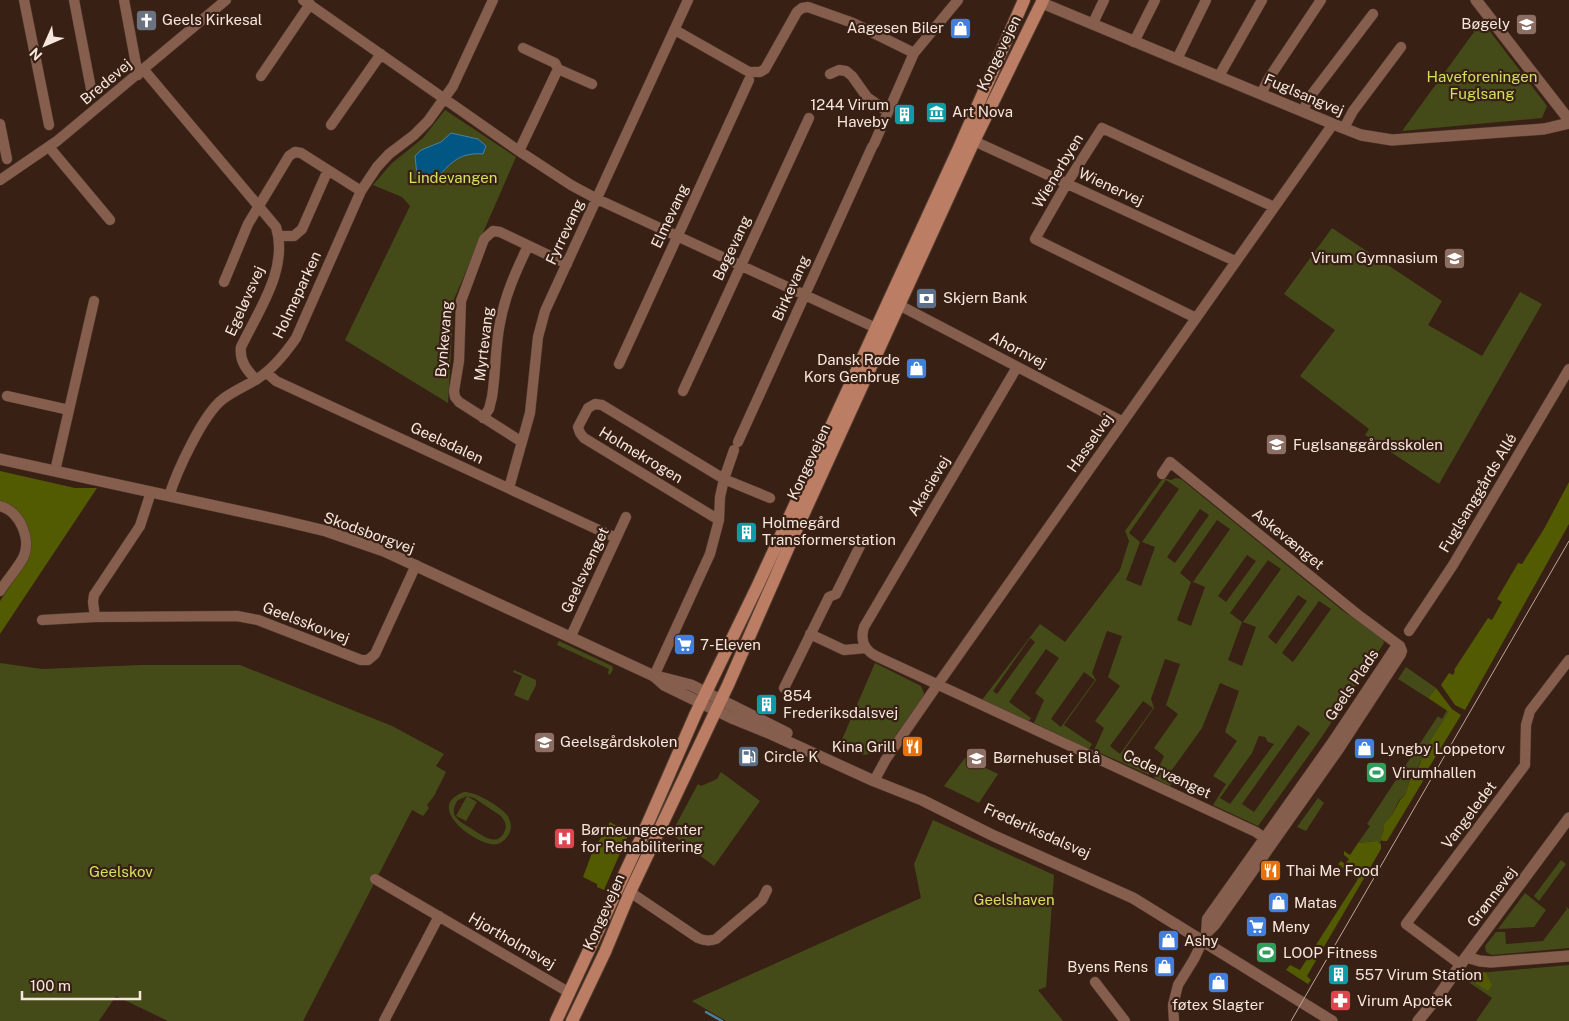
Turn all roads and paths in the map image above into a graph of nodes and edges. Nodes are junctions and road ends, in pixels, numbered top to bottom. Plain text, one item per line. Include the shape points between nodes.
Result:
1 (24, 0) edge
2 (74, 0) edge
3 (124, 0) edge
4 (226, 0) edge
5 (492, 0) edge
6 (688, 0) edge
7 (958, 0) edge
8 (1024, 0) edge
9 (1104, 0) edge
10 (1155, 0) edge
11 (1206, 0) edge
12 (1262, 0) edge
13 (1321, 0) edge
14 (1476, 0) edge
15 (1043, 1) edge
16 (311, 3) edge
17 (1373, 14) dead end
18 (1093, 23) junction
19 (675, 30) junction
20 (1134, 42) junction
21 (523, 48) dead end
22 (1401, 48) dead end
23 (914, 53) junction
24 (381, 54) junction
25 (1177, 59) junction
26 (558, 69) junction
27 (141, 73) junction
28 (830, 74) dead end
29 (261, 76) dead end
30 (1219, 76) junction
31 (749, 80) dead end
32 (592, 84) dead end
33 (92, 94) dead end
34 (1261, 94) junction
35 (445, 98) junction
36 (1303, 111) junction
37 (888, 112) junction
38 (808, 118) dead end
39 (1569, 122) edge
40 (0, 124) edge
41 (1333, 124) junction
42 (49, 125) dead end
43 (331, 125) dead end
44 (1344, 128) junction
45 (974, 141) junction
46 (49, 147) junction
47 (519, 151) junction
48 (7, 159) dead end
49 (328, 170) junction
50 (0, 180) edge
51 (1067, 183) junction
52 (361, 191) junction
53 (597, 199) junction
54 (258, 207) junction
55 (1274, 207) junction
56 (110, 220) dead end
57 (279, 236) junction
58 (677, 236) junction
59 (528, 246) junction
60 (1235, 261) junction
61 (567, 264) junction
62 (741, 266) junction
63 (224, 282) dead end
64 (805, 295) junction
65 (94, 301) dead end
66 (899, 305) junction
67 (1196, 318) junction
68 (876, 328) junction
69 (619, 364) dead end
70 (1017, 366) junction
71 (1569, 369) edge
72 (267, 373) junction
73 (256, 380) junction
74 (683, 391) dead end
75 (7, 396) dead end
76 (69, 410) junction
77 (483, 418) junction
78 (1123, 422) junction
79 (522, 442) junction
80 (0, 459) edge
81 (56, 471) junction
82 (1162, 474) dead end
83 (724, 479) junction
84 (509, 488) junction
85 (151, 492) junction
86 (168, 496) junction
87 (770, 498) dead end
88 (0, 506) edge
89 (626, 517) dead end
90 (719, 520) junction
91 (616, 538) junction
92 (864, 540) dead end
93 (416, 565) junction
94 (0, 591) edge
95 (95, 617) junction
96 (42, 620) dead end
97 (1410, 631) dead end
98 (810, 634) junction
99 (571, 636) junction
100 (1400, 646) joint
101 (866, 648) junction
102 (1569, 660) edge
103 (654, 676) junction
104 (938, 684) junction
105 (784, 688) dead end
106 (711, 702) junction
107 (876, 778) junction
108 (1569, 818) edge
109 (1268, 841) junction
110 (375, 879) dead end
111 (767, 890) dead end
112 (630, 892) junction
113 (439, 916) junction
114 (1204, 938) junction
115 (1569, 956) edge
116 (1463, 961) junction
117 (1095, 982) dead end
118 (570, 993) junction
119 (1440, 994) junction
120 (384, 1021) edge
121 (556, 1021) edge
122 (572, 1021) edge
123 (1125, 1021) edge
124 (1174, 1021) edge
125 (1332, 1021) edge
126 (1342, 1021) edge
127 (1418, 1021) edge
128 (1427, 1021) edge

1 - 42 street
2 - 33 street
3 - 27 street
4 - 27 street, Bredevej
5 - 35 street, Holmeparken
6 - 19 street, Fyrrevang
7 - 23 street, Birkevang
8 - 68 main road, Kongevejen
9 - 18 street
10 - 20 street
11 - 25 street
12 - 30 street
13 - 34 street
14 - 39 street
15 - 18 street, Fuglsangvej
15 - 45 main road, Kongevejen
16 - 24 street
16 - 29 street
17 - 36 street via 1309,98
18 - 20 street, Fuglsangvej
19 - 23 street via 755,73 764,69 797,12 808,7 853,22
19 - 53 street, Fyrrevang
20 - 25 street, Fuglsangvej
21 - 26 street via 555,63
22 - 44 street via 1353,111
23 - 37 street, Birkevang
24 - 35 street
24 - 43 street
25 - 30 street, Fuglsangvej
26 - 32 street
26 - 47 street
27 - 46 street, Bredevej
27 - 54 street
28 - 37 street via 846,71 867,97
30 - 34 street, Fuglsangvej
31 - 58 street, Elmevang
34 - 36 street, Fuglsangvej
35 - 47 street
35 - 52 street, Holmeparken via 414,135 389,154
36 - 41 street, Fuglsangvej
37 - 64 street, Birkevang
38 - 62 street, Bøgevang
39 - 44 street, Fuglsangvej via 1544,129 1404,140 1375,138
40 - 48 street
41 - 44 street, Fuglsangvej
41 - 55 street, Hasselvej
45 - 51 street, Wienervej
45 - 66 main road, Kongevejen
46 - 50 street, Bredevej
46 - 56 street
47 - 53 street
49 - 52 street
49 - 54 street, Egeløvsvej via 295,152 289,156
49 - 57 street via 302,229 294,236
51 - 55 street, Wienerbyen via 1102,128
51 - 60 street, Wienervej
51 - 67 street, Wienerbyen via 1035,239
52 - 72 street, Holmeparken via 296,338
53 - 58 street
53 - 61 street, Fyrrevang
54 - 57 street via 276,227
54 - 63 street, Egeløvsvej
55 - 60 street, Hasselvej
57 - 73 street, Egeløvsvej via 278,266 273,282 241,347 242,360
58 - 62 street
58 - 69 street, Elmevang
59 - 61 street, Bynkevang
59 - 77 street, Myrtevang via 505,300 492,397
59 - 77 street, Bynkevang via 500,232 488,234 463,292 454,391 459,402
60 - 67 street, Hasselvej
61 - 79 street, Fyrrevang via 538,337 533,397
62 - 64 street
62 - 74 street, Bøgevang
64 - 68 street
64 - 83 street, Birkevang
65 - 76 street
66 - 70 street, Ahornvej
66 - 106 main road, Kongevejen
67 - 78 street, Hasselvej
68 - 106 main road, Kongevejen via 743,617
70 - 78 street, Ahornvej
70 - 101 street, Akacievej via 864,626 862,634
71 - 97 street, Fuglsanggårds Allé via 1453,565
72 - 73 street, Holmeparken
72 - 84 street, Geelsdalen via 276,381
73 - 86 street, Holmeparken via 223,399 212,410 203,422
75 - 76 street
76 - 81 street
77 - 79 street, Bynkevang
78 - 104 street, Hasselvej
79 - 84 street, Fyrrevang
80 - 81 street, Skodsborgvej
81 - 85 street, Skodsborgvej
82 - 100 street, Askevænget via 1170,462
83 - 87 street, Holmekrogen
83 - 90 street
83 - 90 street, Holmekrogen via 602,405 594,404 588,408 578,427 584,438
84 - 91 street, Geelsdalen
85 - 86 street, Skodsborgvej
85 - 95 street via 140,526 94,595
86 - 93 street, Skodsborgvej via 326,531
88 - 94 street via 20,522 26,547 23,557
89 - 91 street, Geelsvænget
90 - 103 street via 710,554
91 - 99 street, Geelsvænget
92 - 98 street via 836,594 829,597
93 - 95 street, Geelsskovvej via 375,654 368,660 258,620 237,616
93 - 99 street, Skodsborgvej
95 - 96 street, Geelsskovvej
98 - 101 street via 844,650
98 - 105 street
99 - 103 street, Skodsborgvej
100 - 109 street, Geels Plads via 1401,654 1388,676 1339,749
101 - 104 street via 872,654
102 - 116 street, Vangeledet via 1530,711 1526,725 1525,765 1406,924
103 - 106 street, Skodsborgvej via 680,682
104 - 107 street, Hasselvej
104 - 109 street, Cedervænget via 1256,832
106 - 107 street, Frederiksdalsvej
106 - 112 main road, Kongevejen via 677,792
106 - 118 main road, Kongevejen via 644,834
107 - 114 street, Frederiksdalsvej via 1138,894
108 - 116 street, Grønnevej
109 - 114 street, Geels Plads
110 - 113 street, Hjortholmsvej
111 - 112 street via 762,900 710,941 698,938
112 - 122 main road, Kongevejen
113 - 118 street, Hjortholmsvej
113 - 120 street
114 - 124 street, Geels Plads via 1178,985 1173,1005
114 - 125 street, Frederiksdalsvej
114 - 126 street, Frederiksdalsvej
115 - 116 street
116 - 119 street, Grønnevej
117 - 123 street
118 - 121 main road, Kongevejen
119 - 127 street, Grønnevej
119 - 128 street, Grønnevej

